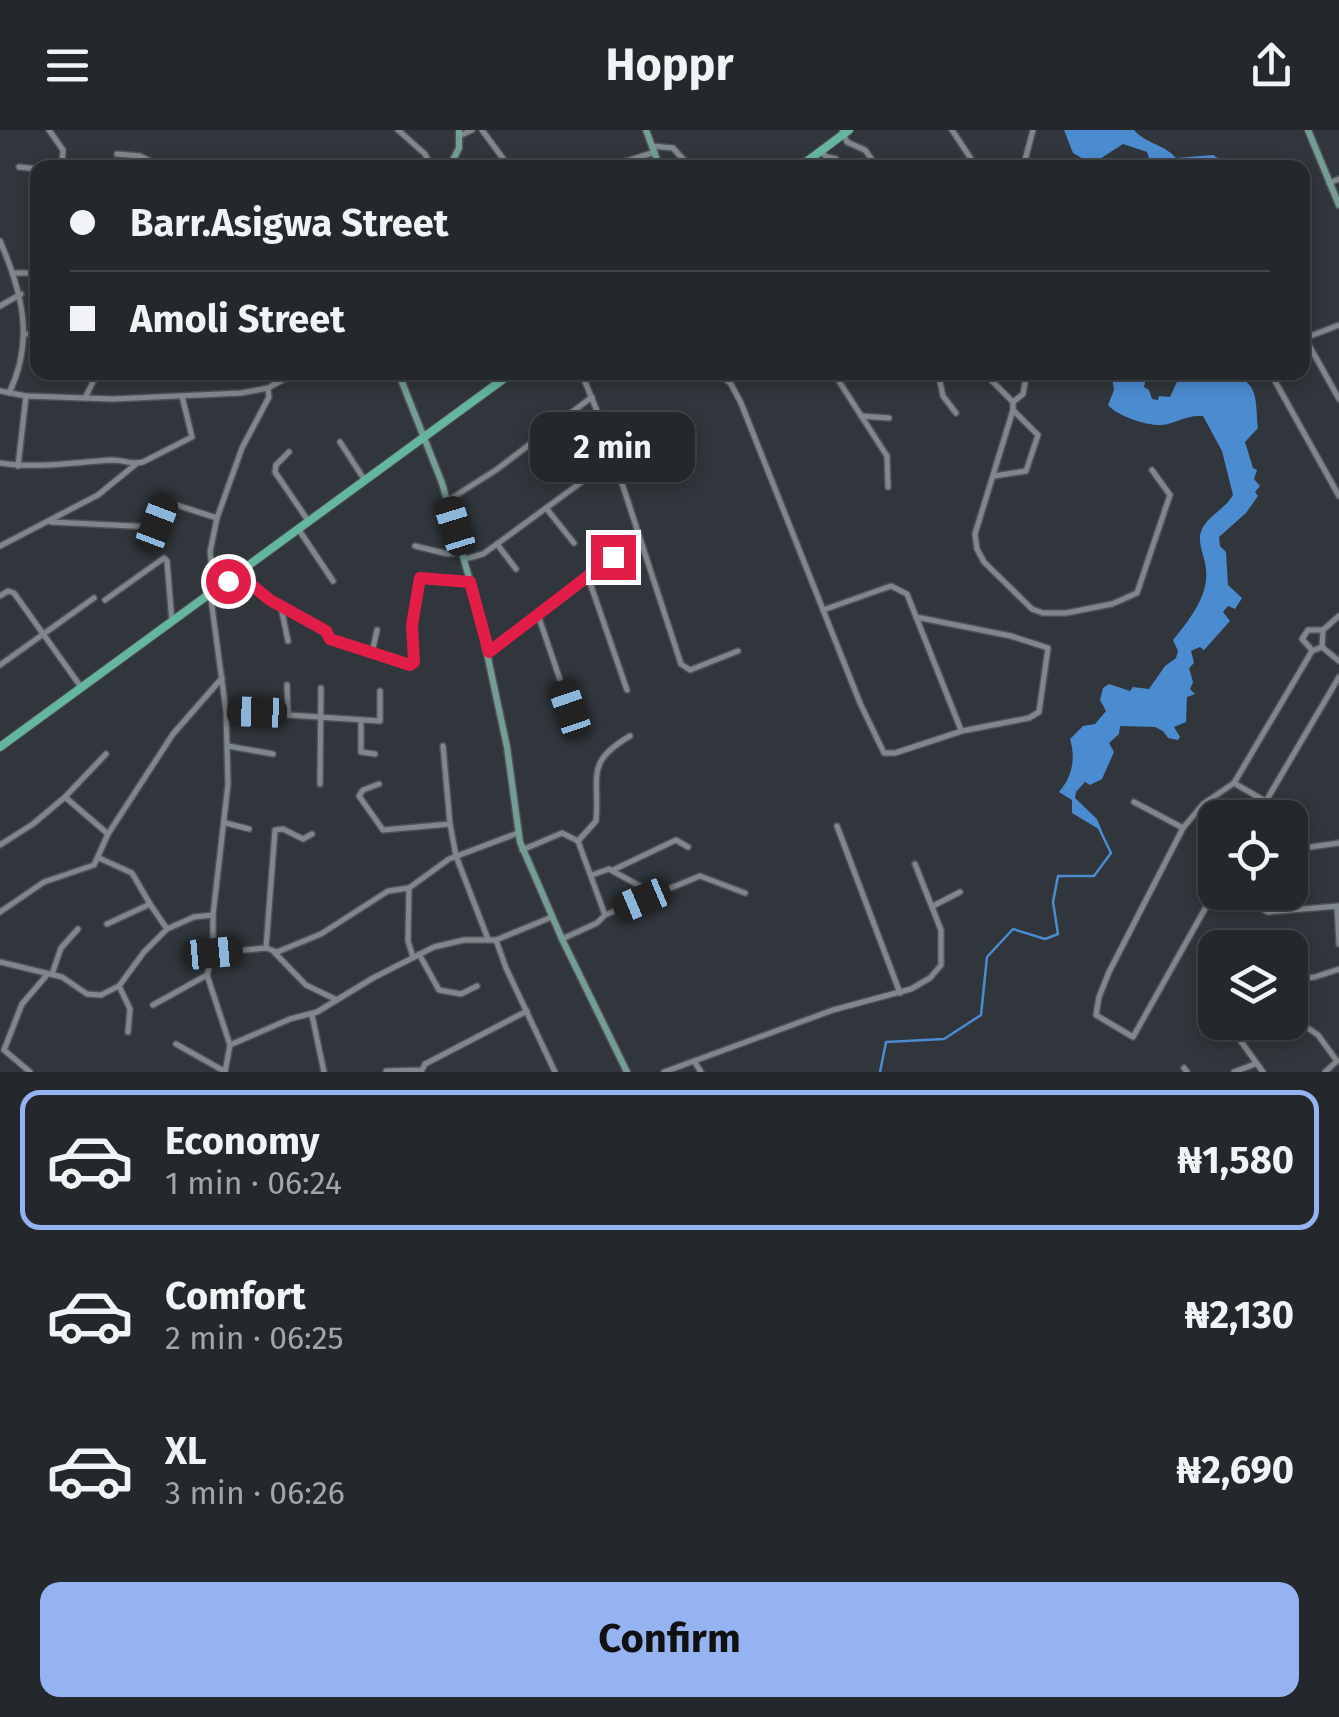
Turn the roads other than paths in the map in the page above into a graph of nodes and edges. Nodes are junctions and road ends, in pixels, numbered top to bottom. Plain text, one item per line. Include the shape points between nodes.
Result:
1 (49, 130) edge
2 (398, 130) edge
3 (472, 130) edge
4 (482, 130) edge
5 (646, 130) edge
6 (952, 130) edge
7 (1034, 130) edge
8 (1308, 130) edge
9 (845, 131) edge
10 (460, 133) edge
11 (654, 149) junction
12 (820, 151) junction
13 (117, 154) dead end
14 (62, 160) edge
15 (148, 160) edge
16 (428, 160) edge
17 (453, 160) edge
18 (504, 160) edge
19 (625, 160) edge
20 (657, 160) edge
21 (684, 160) edge
22 (808, 160) edge
23 (836, 160) edge
24 (872, 160) edge
25 (972, 160) edge
26 (1025, 160) edge
27 (19, 168) dead end
28 (30, 169) edge
29 (1339, 179) edge
30 (1329, 183) junction
31 (1339, 205) edge
32 (0, 241) edge
33 (30, 272) edge
34 (14, 273) junction
35 (21, 294) junction
36 (0, 306) edge
37 (1339, 325) edge
38 (24, 334) junction
39 (30, 334) edge
40 (1310, 336) edge
41 (1310, 348) edge
42 (94, 380) edge
43 (282, 380) edge
44 (401, 380) edge
45 (496, 380) edge
46 (585, 380) edge
47 (725, 380) edge
48 (838, 380) edge
49 (938, 380) edge
50 (990, 380) edge
51 (1025, 380) edge
52 (1274, 380) edge
53 (268, 388) junction
54 (0, 392) edge
55 (8, 393) junction
56 (26, 396) junction
57 (182, 396) junction
58 (592, 397) junction
59 (85, 398) junction
60 (1339, 399) edge
61 (1013, 406) junction
62 (956, 413) dead end
63 (861, 416) junction
64 (889, 418) dead end
65 (426, 438) junction
66 (340, 442) dead end
67 (290, 452) dead end
68 (613, 459) junction
69 (0, 463) edge
70 (136, 464) junction
71 (18, 466) junction
72 (1152, 470) dead end
73 (994, 476) junction
74 (366, 482) junction
75 (888, 488) dead end
76 (1339, 496) edge
77 (447, 501) junction
78 (546, 508) junction
79 (217, 518) junction
80 (51, 522) junction
81 (309, 522) junction
82 (299, 530) junction
83 (638, 536) junction
84 (574, 543) dead end
85 (497, 544) junction
86 (0, 546) edge
87 (415, 546) dead end
88 (464, 556) junction
89 (516, 568) dead end
90 (238, 574) junction
91 (588, 577) junction
92 (334, 581) dead end
93 (470, 582) junction
94 (212, 592) junction
95 (0, 596) edge
96 (94, 598) dead end
97 (105, 600) dead end
98 (282, 607) junction
99 (823, 610) junction
100 (538, 615) junction
101 (916, 616) junction
102 (1339, 616) edge
103 (172, 622) junction
104 (377, 630) dead end
105 (1323, 630) junction
106 (44, 632) junction
107 (288, 641) dead end
108 (1322, 647) junction
109 (738, 651) dead end
110 (1312, 651) junction
111 (489, 652) junction
112 (372, 653) junction
113 (1339, 661) edge
114 (0, 664) edge
115 (1339, 677) edge
116 (222, 678) junction
117 (287, 686) dead end
118 (80, 687) junction
119 (321, 688) dead end
120 (380, 690) dead end
121 (627, 690) dead end
122 (570, 709) dead end
123 (226, 710) junction
124 (288, 713) junction
125 (321, 718) junction
126 (360, 720) junction
127 (962, 731) junction
128 (630, 736) dead end
129 (228, 746) junction
130 (443, 746) dead end
131 (0, 747) edge
132 (106, 754) dead end
133 (272, 754) dead end
134 (375, 754) dead end
135 (1234, 783) junction
136 (320, 784) dead end
137 (379, 784) dead end
138 (64, 797) junction
139 (1263, 800) edge
140 (1266, 800) edge
141 (1134, 802) dead end
142 (226, 823) junction
143 (450, 824) junction
144 (837, 826) dead end
145 (1184, 828) junction
146 (249, 829) dead end
147 (105, 831) junction
148 (518, 833) junction
149 (312, 834) dead end
150 (578, 840) junction
151 (1339, 843) edge
152 (0, 846) edge
153 (688, 846) dead end
154 (1308, 847) edge
155 (522, 850) junction
156 (456, 856) junction
157 (99, 858) junction
158 (915, 864) dead end
159 (613, 870) junction
160 (592, 875) junction
161 (410, 888) junction
162 (660, 892) junction
163 (960, 892) dead end
164 (745, 894) dead end
165 (150, 904) junction
166 (933, 906) junction
167 (1338, 906) edge
168 (1308, 909) edge
169 (1204, 910) edge
170 (1265, 910) edge
171 (1291, 910) edge
172 (0, 912) edge
173 (214, 914) junction
174 (605, 915) junction
175 (552, 917) junction
176 (107, 924) dead end
177 (166, 928) junction
178 (78, 929) dead end
179 (488, 939) junction
180 (562, 939) junction
181 (496, 940) junction
182 (1339, 944) edge
183 (266, 948) junction
184 (274, 952) junction
185 (213, 953) junction
186 (416, 955) junction
187 (0, 962) edge
188 (1339, 969) edge
189 (49, 975) junction
190 (207, 975) junction
191 (1308, 979) edge
192 (119, 986) junction
193 (477, 986) dead end
194 (900, 993) junction
195 (336, 1000) junction
196 (153, 1005) dead end
197 (528, 1011) junction
198 (312, 1015) junction
199 (1308, 1029) edge
200 (128, 1032) dead end
201 (1240, 1040) edge
202 (176, 1044) dead end
203 (230, 1045) junction
204 (694, 1061) junction
205 (1338, 1061) edge
206 (1256, 1064) junction
207 (386, 1071) edge
208 (30, 1072) edge
209 (226, 1072) edge
210 (324, 1072) edge
211 (555, 1072) edge
212 (627, 1072) edge
213 (664, 1072) edge
214 (700, 1072) edge
215 (1234, 1072) edge
216 (1262, 1072) edge
217 (1325, 1072) edge

1 - 14 street
2 - 16 street
3 - 10 street
4 - 18 street
5 - 11 main road
6 - 25 street
7 - 26 street
8 - 30 main road
9 - 12 main road
9 - 24 street via 847,142
10 - 17 main road
11 - 19 street
11 - 20 main road
11 - 21 street via 673,148
12 - 22 main road
12 - 23 street
13 - 15 street
27 - 28 street
29 - 30 street
30 - 31 main road
32 - 34 street
33 - 34 street
34 - 35 street
35 - 36 street
35 - 38 street
37 - 40 street
38 - 39 street
38 - 55 street
41 - 60 street
42 - 59 street
43 - 53 street
44 - 65 main road
45 - 65 main road
46 - 58 street
47 - 99 street via 736,393
48 - 63 street
49 - 62 street
50 - 61 street
51 - 61 street
52 - 76 street
53 - 57 street
53 - 79 street
54 - 55 street
55 - 56 street
56 - 59 street
56 - 71 street
57 - 59 street
57 - 70 street via 192,436
58 - 68 street
58 - 77 street
61 - 73 street
61 - 73 street via 1038,436 1035,451 1026,471
63 - 64 street
63 - 75 street via 887,456
65 - 74 main road
65 - 77 main road
66 - 74 street
67 - 81 street via 275,472
68 - 78 street
68 - 83 street
69 - 71 street
70 - 71 street
70 - 80 street
72 - 73 street via 1170,495 1137,593 1066,614 1032,609 977,549 975,534
74 - 81 main road
77 - 88 main road
78 - 84 street
78 - 85 street
79 - 80 street via 167,502 153,526
79 - 94 street
80 - 86 street
81 - 82 main road
82 - 90 main road
82 - 92 street
83 - 91 street
83 - 109 street via 684,669
85 - 88 street
85 - 89 street
87 - 88 street
88 - 93 main road
90 - 94 main road
90 - 98 street
91 - 100 street
91 - 121 street
93 - 111 main road
93 - 112 street via 418,580 412,664
94 - 103 main road
94 - 116 street
95 - 106 street via 14,593
96 - 106 street
97 - 103 street via 164,558
98 - 107 street
98 - 112 street via 330,639
99 - 101 street via 892,586 906,594
99 - 127 street via 884,752
100 - 111 street
100 - 122 street
101 - 127 street
101 - 127 street via 1048,648 1039,712
102 - 105 street
103 - 118 main road
104 - 112 street
105 - 108 street
105 - 110 street via 1308,630 1302,639
106 - 114 street
106 - 118 street
108 - 110 street
108 - 113 street
110 - 135 street
111 - 148 main road
115 - 140 street
116 - 123 street
116 - 147 street
117 - 124 street
118 - 131 main road
119 - 125 street
120 - 126 street via 380,721
123 - 124 street
123 - 129 street
124 - 125 street
125 - 126 street
125 - 136 street
126 - 134 street via 361,752
128 - 150 street via 598,764 596,821
129 - 133 street
129 - 142 street
130 - 143 street
132 - 138 street
135 - 139 street
135 - 145 street via 1203,804
137 - 143 street via 359,796 383,830
138 - 147 street
138 - 152 street
141 - 145 street
142 - 146 street
142 - 173 street
143 - 156 street
144 - 194 street
145 - 169 street via 1110,972 1098,1018 1133,1038
147 - 157 street
148 - 155 main road
148 - 156 street
149 - 183 street via 304,839 275,830
150 - 155 street via 562,832
150 - 160 street
151 - 154 street
153 - 159 street via 676,840
155 - 175 main road
156 - 161 street
156 - 179 street
157 - 165 street via 132,873
157 - 172 street via 87,869 44,882
158 - 166 street
159 - 160 street
159 - 162 street
160 - 174 street
161 - 184 street via 388,891 321,934
161 - 186 street via 408,941
162 - 164 street via 700,876
162 - 174 street
163 - 166 street
165 - 176 street
165 - 177 street
166 - 194 street via 942,930 940,965
167 - 168 street
167 - 182 street
170 - 171 street
173 - 177 street
173 - 185 street
174 - 180 street
175 - 180 main road
175 - 181 street
177 - 192 street
178 - 189 street
179 - 181 street
179 - 186 street via 450,942
180 - 212 main road
181 - 197 street
183 - 184 street
183 - 185 street
184 - 195 street via 306,985
185 - 190 street
186 - 193 street via 439,990 461,994
186 - 195 street
187 - 189 street
188 - 191 street
189 - 192 street via 94,996
189 - 208 street via 22,1004 4,1050
190 - 196 street
190 - 203 street
192 - 200 street via 130,1009
194 - 204 street
195 - 198 street
197 - 207 street via 422,1070
197 - 211 street
198 - 203 street
198 - 210 street
199 - 205 street
201 - 206 street
202 - 209 street
203 - 209 street
204 - 213 street
204 - 214 street
205 - 217 street
206 - 215 street
206 - 216 street

